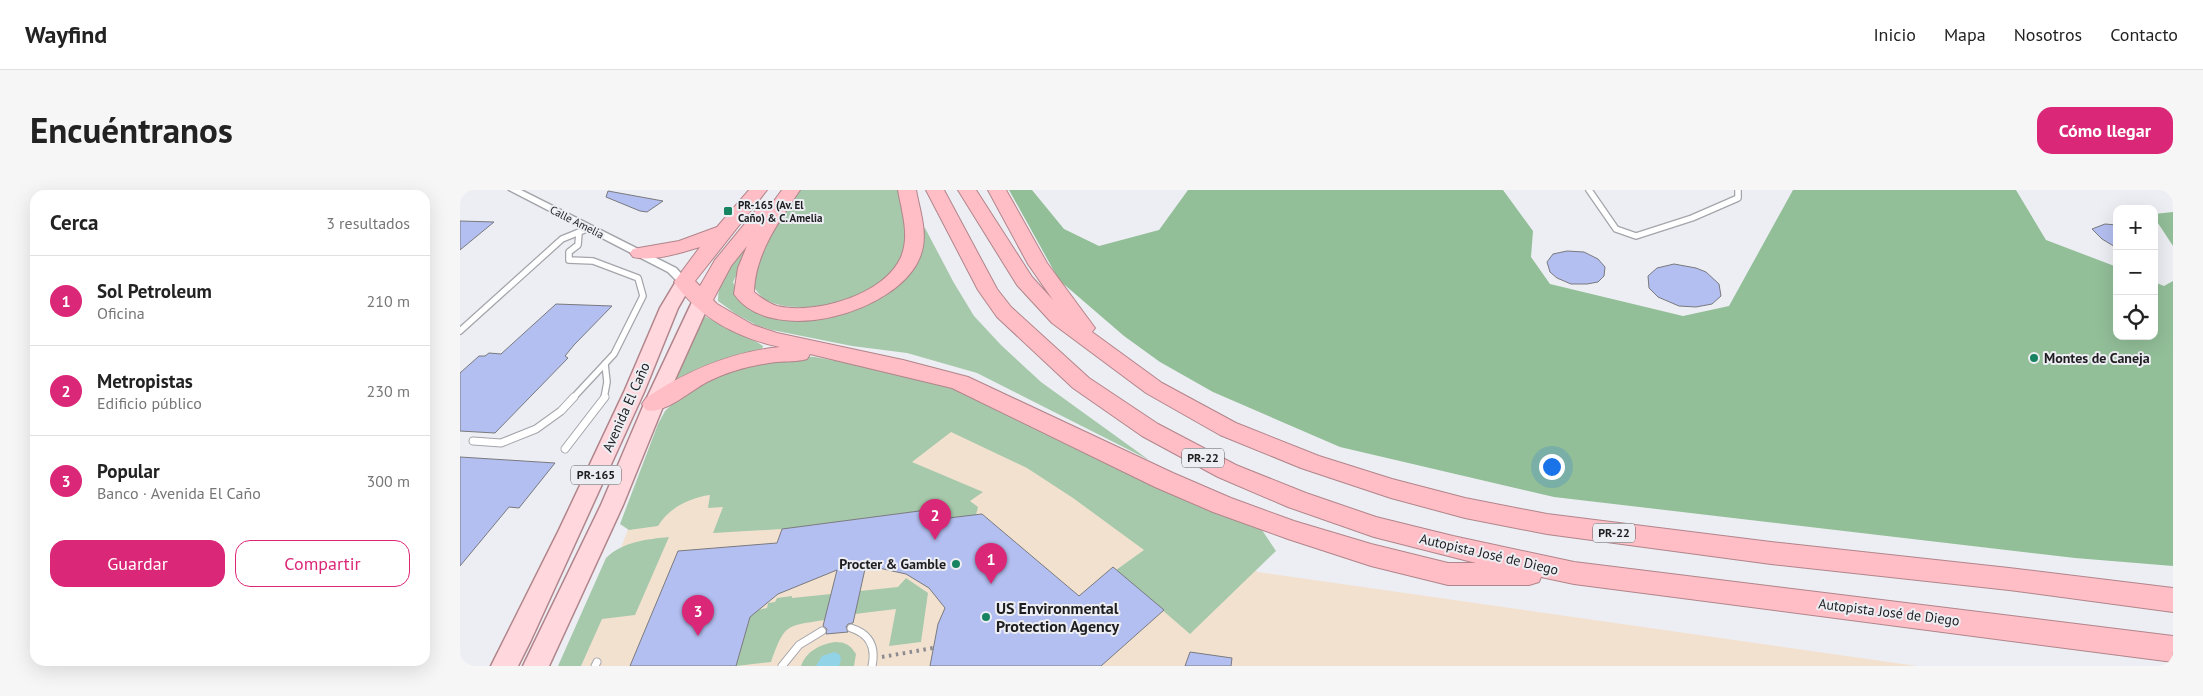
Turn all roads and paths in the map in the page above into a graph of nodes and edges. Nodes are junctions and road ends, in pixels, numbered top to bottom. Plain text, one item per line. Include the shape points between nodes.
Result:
1 (514, 190) edge
2 (758, 190) edge
3 (782, 190) edge
4 (791, 190) edge
5 (907, 190) edge
6 (935, 190) edge
7 (968, 190) edge
8 (998, 190) edge
9 (1589, 190) edge
10 (1738, 190) edge
11 (590, 228) junction
12 (725, 230) junction
13 (578, 233) junction
14 (640, 253) junction
15 (684, 282) junction
16 (701, 302) junction
17 (460, 330) edge
18 (1093, 342) junction
19 (846, 355) junction
20 (605, 364) junction
21 (654, 404) junction
22 (473, 441) dead end
23 (565, 449) dead end
24 (1574, 574) junction
25 (2173, 600) edge
26 (851, 628) dead end
27 (822, 631) dead end
28 (933, 648) dead end
29 (2173, 650) edge
30 (873, 662) edge
31 (504, 666) edge
32 (536, 666) edge
33 (782, 666) edge

1 - 11 street, Calle Amelia
2 - 12 highway, Avenida El Caño / PR-165
3 - 16 highway, Avenida El Caño / PR-165 via 722,264
4 - 5 highway via 766,230 744,279 744,294 755,305 788,314 819,312 859,302 893,281 908,263 914,248 914,224
6 - 24 highway, Autopista José de Diego / PR-22 via 988,290 1004,312 1081,383 1150,430 1227,471 1374,527
7 - 18 highway, PR-22 via 1024,281 1059,318
8 - 18 highway via 1038,264
9 - 10 lane via 1616,229 1636,236 1692,218 1738,198
11 - 13 lane
11 - 14 street, Calle Amelia
12 - 14 highway via 676,249
12 - 15 highway, Avenida El Caño / PR-165
13 - 17 lane via 551,249
13 - 20 lane via 578,245 569,252 569,260 593,261 638,278 643,296 614,354
14 - 15 street, Calle Amelia via 672,270
15 - 16 highway
15 - 31 main road, Avenida El Caño / PR-165 via 668,309 631,398 529,620
16 - 19 highway via 745,330
16 - 21 main road, Avenida El Caño / PR-165
18 - 25 highway, PR-22 via 1154,388 1228,429 1391,488 1465,508 1547,524
19 - 21 highway via 782,353 736,361 689,381
19 - 24 highway via 960,382 1206,498 1288,529 1371,555 1448,574
20 - 22 lane via 561,411 536,429 501,443
20 - 23 lane via 605,397
21 - 32 main road, Avenida El Caño / PR-165 via 612,505
24 - 29 highway, Autopista José de Diego / PR-22
26 - 30 lane via 866,634 871,641
27 - 33 lane via 802,642
28 - 30 path

